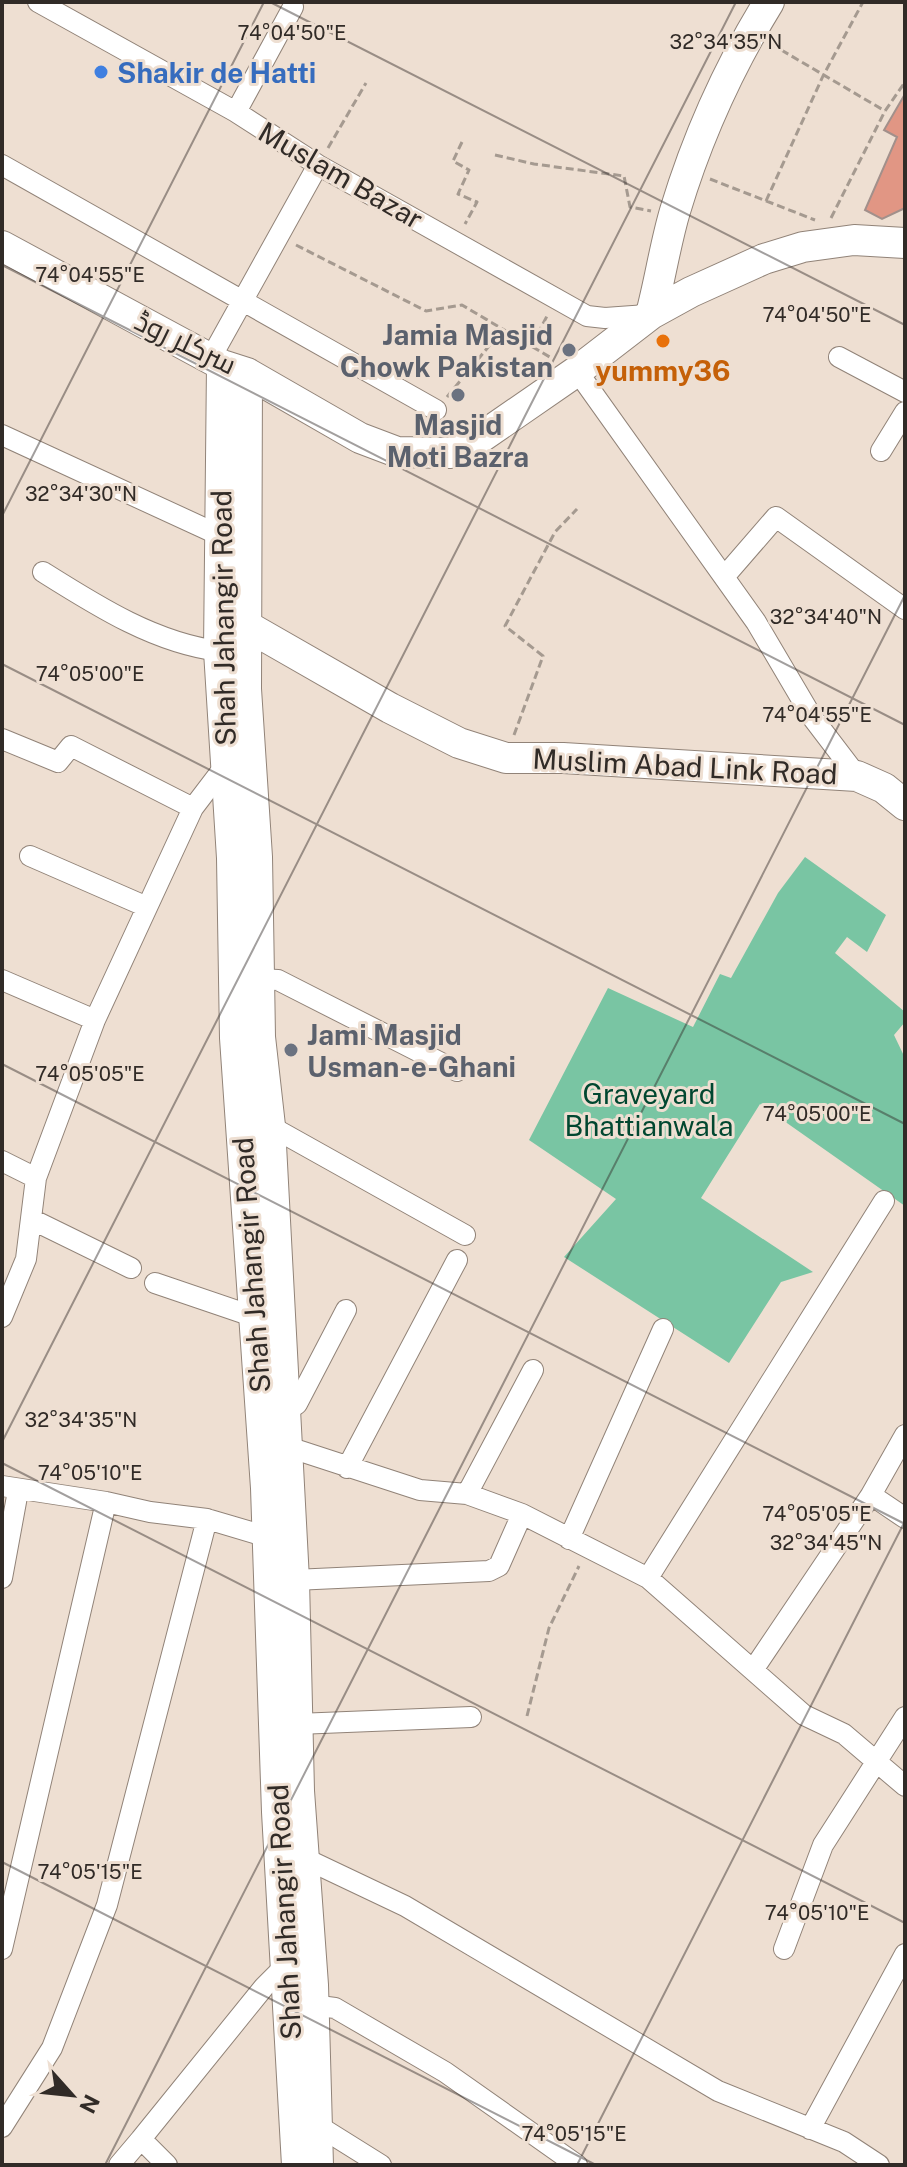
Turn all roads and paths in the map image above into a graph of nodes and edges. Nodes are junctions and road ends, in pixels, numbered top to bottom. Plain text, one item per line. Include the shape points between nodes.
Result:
1 (38, 2) edge
2 (769, 2) edge
3 (863, 2) edge
4 (291, 4) edge
5 (751, 31) junction
6 (823, 76) junction
7 (905, 82) edge
8 (366, 83) dead end
9 (885, 111) junction
10 (236, 112) junction
11 (462, 142) dead end
12 (495, 155) dead end
13 (2, 165) edge
14 (318, 165) junction
15 (688, 171) junction
16 (766, 201) junction
17 (674, 215) junction
18 (815, 220) dead end
19 (2, 222) edge
20 (279, 236) junction
21 (854, 240) junction
22 (455, 242) junction
23 (905, 243) edge
24 (2, 246) edge
25 (557, 299) junction
26 (242, 300) junction
27 (651, 314) junction
28 (503, 329) junction
29 (531, 346) junction
30 (839, 357) dead end
31 (229, 361) junction
32 (577, 371) junction
33 (905, 392) edge
34 (436, 410) joint
35 (905, 412) edge
36 (2, 435) edge
37 (881, 451) dead end
38 (577, 509) dead end
39 (219, 535) junction
40 (43, 572) dead end
41 (724, 577) junction
42 (905, 609) edge
43 (245, 625) junction
44 (219, 651) junction
45 (2, 739) edge
46 (506, 758) junction
47 (238, 764) junction
48 (857, 776) junction
49 (905, 805) edge
50 (193, 808) junction
51 (30, 856) dead end
52 (147, 907) junction
53 (259, 979) junction
54 (2, 980) edge
55 (95, 1020) junction
56 (457, 1071) dead end
57 (270, 1126) junction
58 (2, 1161) edge
59 (36, 1178) junction
60 (884, 1201) dead end
61 (31, 1219) junction
62 (465, 1235) dead end
63 (457, 1260) dead end
64 (131, 1268) dead end
65 (155, 1283) dead end
66 (346, 1310) dead end
67 (2, 1317) edge
68 (255, 1317) junction
69 (663, 1329) dead end
70 (533, 1370) dead end
71 (286, 1411) junction
72 (905, 1435) edge
73 (285, 1446) junction
74 (347, 1468) junction
75 (10, 1489) edge
76 (467, 1494) junction
77 (871, 1495) junction
78 (106, 1502) junction
79 (522, 1514) junction
80 (905, 1518) edge
81 (207, 1519) junction
82 (268, 1537) junction
83 (578, 1544) junction
84 (2, 1578) edge
85 (648, 1578) junction
86 (294, 1580) junction
87 (753, 1670) junction
88 (527, 1716) dead end
89 (471, 1717) dead end
90 (905, 1717) edge
91 (297, 1724) junction
92 (875, 1760) junction
93 (905, 1786) edge
94 (306, 1859) junction
95 (2, 1949) edge
96 (784, 1949) dead end
97 (905, 1954) edge
98 (287, 1964) junction
99 (312, 2005) junction
100 (317, 2125) junction
101 (2, 2127) edge
102 (810, 2129) junction
103 (141, 2139) junction
104 (119, 2165) edge
105 (167, 2165) edge
106 (297, 2165) edge
107 (318, 2165) edge
108 (381, 2165) edge
109 (577, 2165) edge
110 (879, 2165) edge

1 - 10 street, Muslam Bazar
2 - 5 street
3 - 6 path
4 - 10 street
5 - 6 path
5 - 15 street
6 - 9 path
6 - 16 path
7 - 9 path
8 - 14 path
9 - 21 path via 828,224
10 - 14 street, Muslam Bazar
11 - 22 path via 453,161 469,170 458,194 477,202
12 - 17 path via 624,176 630,207
13 - 26 street
14 - 20 street
14 - 22 street, Muslam Bazar
15 - 16 path
15 - 17 street
16 - 18 path
17 - 27 street
19 - 31 street, سرکلر روڈ
20 - 26 street
20 - 28 path via 426,311 462,305
21 - 23 street
21 - 27 street via 764,259
22 - 25 street, Muslam Bazar
24 - 31 street, سرکلر روڈ
25 - 27 street, Muslam Bazar via 587,316
25 - 29 path
26 - 31 street
26 - 34 street
27 - 32 street
28 - 29 path
28 - 34 path
29 - 32 path
30 - 33 street
31 - 32 street via 360,438 397,452 451,453
31 - 39 street, Shah Jahangir Road
31 - 43 street, Shah Jahangir Road
32 - 41 street, Muslim Abad Link Road
35 - 37 street
36 - 39 street
38 - 46 path via 555,532 505,626 543,656
39 - 44 street, Shah Jahangir Road
40 - 44 street via 145,630 189,647
41 - 42 street via 776,517
41 - 48 street, Muslim Abad Link Road via 812,717
43 - 46 street, Muslim Abad Link Road via 390,708 459,743
43 - 47 street, Shah Jahangir Road
44 - 47 street, Shah Jahangir Road
45 - 50 street via 58,762 71,746
46 - 48 street, Muslim Abad Link Road
47 - 50 street
47 - 53 street, Shah Jahangir Road via 257,857
47 - 68 street, Shah Jahangir Road via 232,858 235,1038
48 - 49 street
50 - 52 street
51 - 52 street
52 - 55 street
53 - 56 street via 278,980
53 - 57 street, Shah Jahangir Road
54 - 55 street
55 - 59 street
57 - 62 street
57 - 71 street, Shah Jahangir Road
58 - 59 street
59 - 61 street
60 - 85 street
61 - 64 street
61 - 67 street via 26,1259
63 - 74 street
65 - 68 street
66 - 71 street via 297,1404
68 - 82 street, Shah Jahangir Road
69 - 83 street
70 - 76 street
71 - 73 street, Shah Jahangir Road
72 - 77 street
73 - 74 street
73 - 86 street, Shah Jahangir Road
74 - 76 street via 420,1490
75 - 78 street
75 - 84 street
76 - 79 street
77 - 80 street
77 - 87 street
78 - 81 street
78 - 95 street
79 - 83 street
79 - 86 street via 499,1566 489,1571
81 - 82 street
81 - 101 street via 107,1905 52,2048
82 - 98 street, Shah Jahangir Road
83 - 85 street
83 - 88 path
85 - 87 street
86 - 91 street, Shah Jahangir Road
87 - 92 street via 804,1715 844,1734
89 - 91 street
90 - 92 street
91 - 94 street, Shah Jahangir Road
92 - 93 street
92 - 96 street via 823,1845
94 - 99 street, Shah Jahangir Road
94 - 102 street via 405,1906 718,2091
97 - 102 street
98 - 103 street
98 - 106 street, Shah Jahangir Road
99 - 100 street, Shah Jahangir Road
99 - 109 street via 335,2008 445,2072
100 - 107 street, Shah Jahangir Road
100 - 108 street
102 - 110 street via 844,2142
103 - 104 street
103 - 105 street

